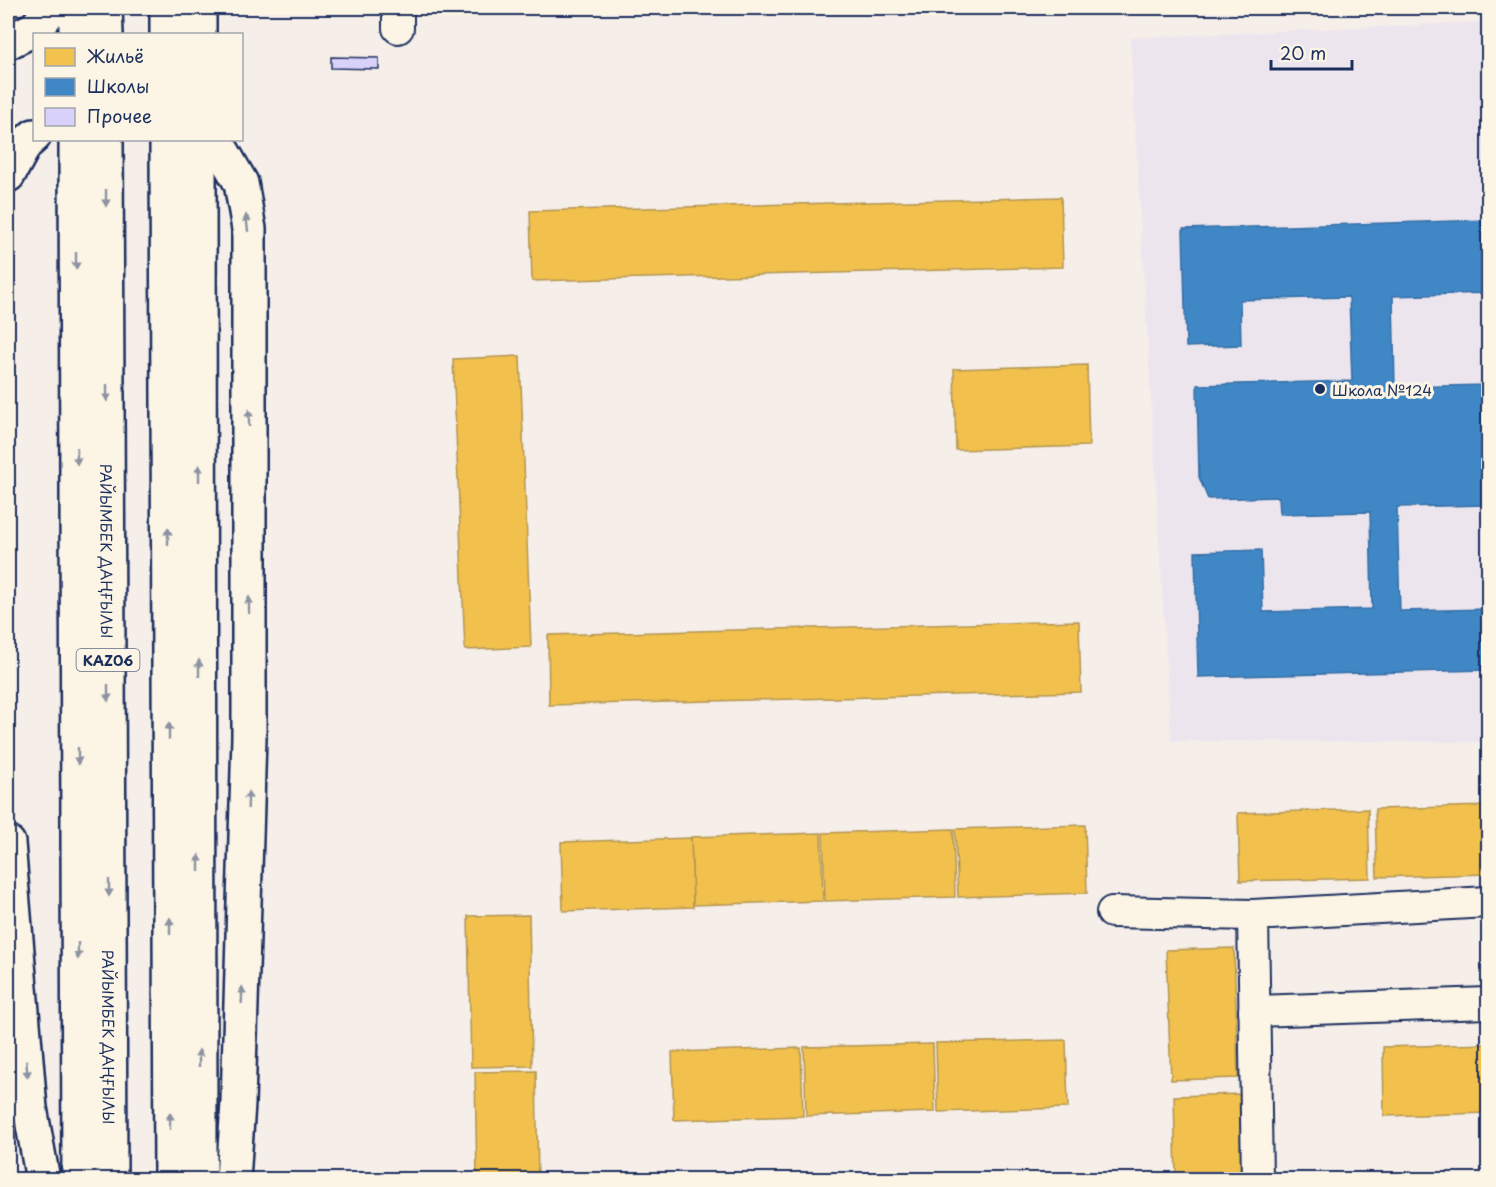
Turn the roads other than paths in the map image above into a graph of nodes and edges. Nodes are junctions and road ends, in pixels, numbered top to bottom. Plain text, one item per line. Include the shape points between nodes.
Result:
1 (51, 8) edge
2 (75, 8) edge
3 (105, 8) edge
4 (166, 8) edge
5 (199, 8) edge
6 (76, 33) edge
7 (105, 33) edge
8 (167, 33) edge
9 (199, 33) edge
10 (8, 43) edge
11 (33, 48) edge
12 (33, 136) edge
13 (76, 141) edge
14 (106, 141) edge
15 (167, 141) edge
16 (199, 141) edge
17 (217, 141) edge
18 (8, 175) edge
19 (8, 843) edge
20 (1488, 902) edge
21 (1112, 912) dead end
22 (1253, 915) junction
23 (1488, 1003) edge
24 (1254, 1011) junction
25 (43, 1179) edge
26 (79, 1179) edge
27 (110, 1179) edge
28 (171, 1179) edge
29 (200, 1179) edge
30 (233, 1179) edge
31 (1257, 1179) edge

1 - 10 main road via 36,28
2 - 6 main road
3 - 7 main road
4 - 8 main road
5 - 9 main road
10 - 11 main road
12 - 18 main road
13 -> 26 main road
14 -> 27 main road, РАЙЫМБЕК ДАҢҒЫЛЫ / KАZ06
28 -> 15 main road
29 -> 16 main road
30 -> 17 main road via 249,737 249,229 242,183
19 -> 25 main road via 30,1108
20 - 22 street
21 - 22 street
22 - 24 street
23 - 24 street
24 - 31 street

